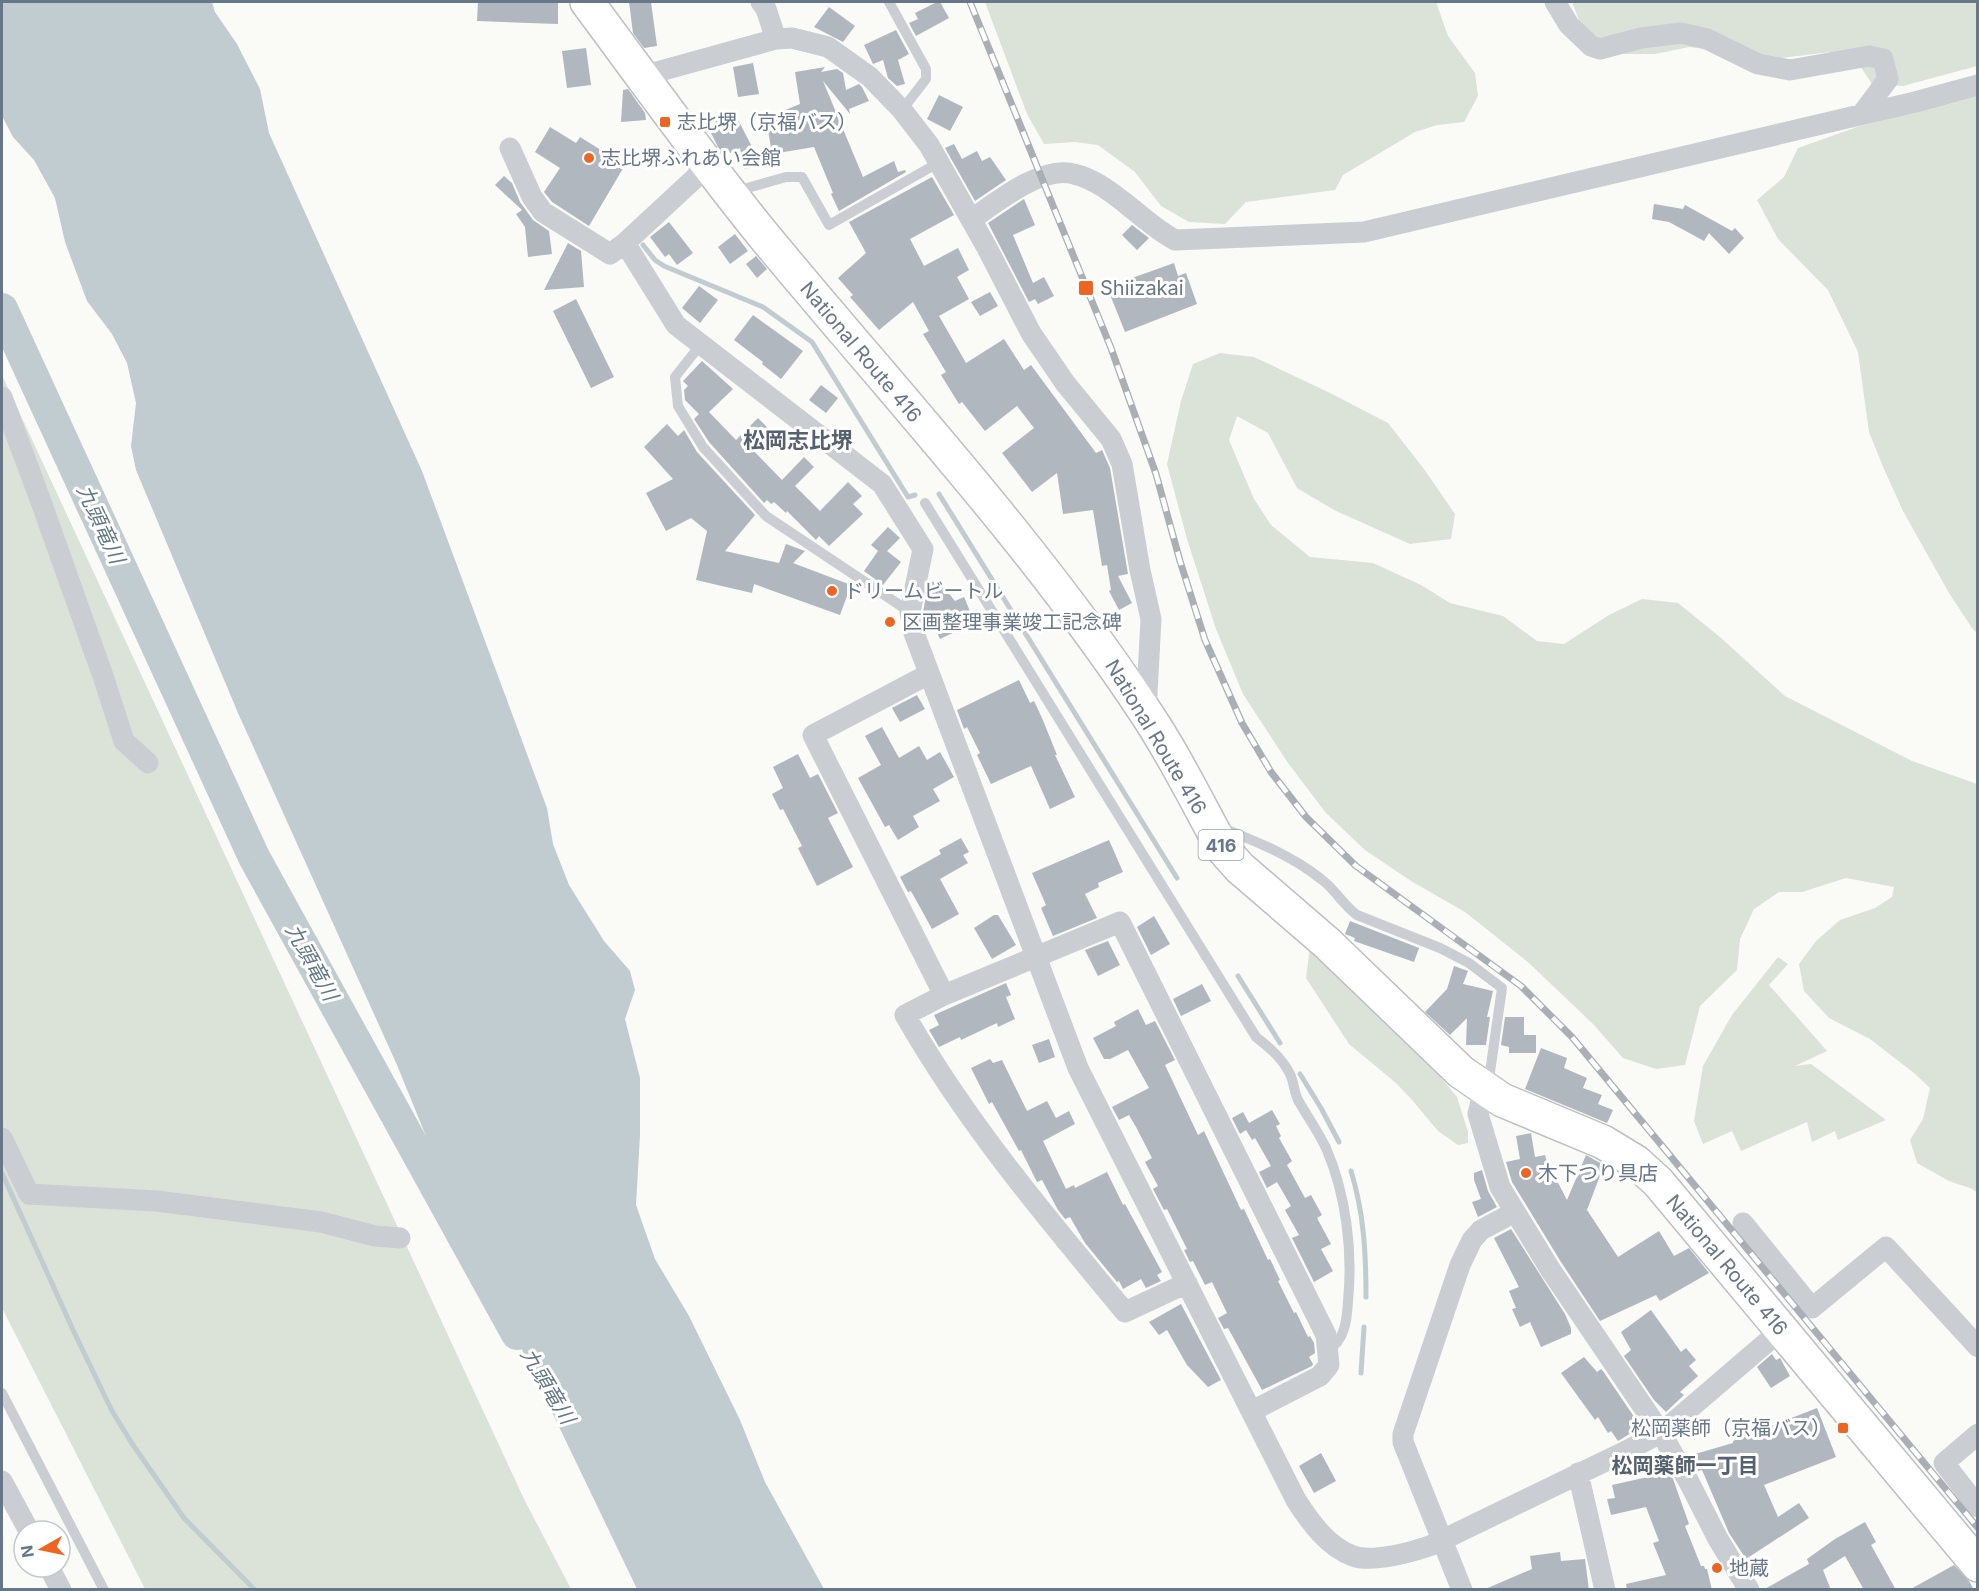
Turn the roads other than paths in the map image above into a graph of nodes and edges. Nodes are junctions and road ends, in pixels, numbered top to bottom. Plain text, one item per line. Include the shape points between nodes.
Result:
1 (587, 2) edge
2 (761, 2) edge
3 (889, 2) edge
4 (1556, 2) edge
5 (776, 39) junction
6 (642, 76) junction
7 (1977, 85) edge
8 (902, 110) junction
9 (1862, 114) junction
10 (510, 148) dead end
11 (938, 163) junction
12 (708, 166) junction
13 (730, 193) junction
14 (971, 220) junction
15 (625, 243) junction
16 (701, 344) junction
17 (2, 397) edge
18 (925, 504) dead end
19 (910, 612) junction
20 (930, 674) junction
21 (1146, 712) junction
22 (148, 763) dead end
23 (1209, 822) junction
24 (1036, 957) junction
25 (944, 995) junction
26 (1484, 1089) junction
27 (2, 1138) edge
28 (1515, 1212) junction
29 (1743, 1223) dead end
30 (400, 1238) dead end
31 (1187, 1283) junction
32 (1781, 1330) junction
33 (1977, 1347) edge
34 (1328, 1350) junction
35 (2, 1393) edge
36 (1252, 1411) junction
37 (1661, 1432) junction
38 (1977, 1434) edge
39 (1578, 1473) junction
40 (2, 1481) edge
41 (1977, 1507) edge
42 (23, 1519) edge
43 (1443, 1540) junction
44 (1977, 1565) edge
45 (104, 1590) edge
46 (1462, 1590) edge
47 (1605, 1590) edge
48 (1749, 1590) edge

1 - 6 highway, National Route 416 / 416
2 - 5 street
3 - 8 lane via 926,69 926,79
4 - 9 street via 1569,26 1599,49 1682,33 1707,39 1758,64 1790,70 1869,56 1883,59 1888,80
5 - 6 street
5 - 8 street via 792,38 828,47 870,77
6 - 12 highway, National Route 416 / 416
7 - 9 street
8 - 11 street
9 - 14 street via 1365,232 1175,240 1098,184 1072,173 1054,173 1034,181 1004,196
10 - 15 street via 543,212 610,254
11 - 13 lane via 829,225 801,177 786,177
11 - 14 street
12 - 13 highway, National Route 416 / 416
12 - 15 street
13 - 21 highway, National Route 416 / 416 via 1030,553
14 - 21 street via 1031,333 1111,439 1122,464 1151,619
15 - 16 street via 676,325
16 - 19 street via 882,484 923,549
16 - 19 lane via 675,377 678,406 703,447 766,516
17 - 22 street via 124,741
18 - 34 lane via 1257,1036 1276,1053 1290,1075 1296,1097 1325,1147 1344,1210 1350,1288 1347,1322 1337,1345
19 - 20 street
20 - 24 street
20 - 25 street via 813,735
21 - 23 highway, National Route 416 / 416
23 - 26 highway, National Route 416 / 416 via 1223,849 1240,868
23 - 26 lane via 1272,849 1320,878 1358,915 1469,963 1502,988
24 - 25 street
24 - 31 street via 1078,1068
24 - 34 street via 1120,922 1317,1315
25 - 31 street via 905,1015 1002,1159 1125,1312
26 - 28 street via 1478,1114 1500,1187
26 - 32 highway, National Route 416 / 416 via 1603,1142 1636,1162 1682,1209
27 - 30 street via 29,1194 157,1201 321,1222 375,1236
28 - 37 street
28 - 43 street via 1481,1230 1472,1240 1403,1434
29 - 33 street via 1812,1308 1886,1247
31 - 36 street
32 - 37 street
32 - 44 highway, National Route 416 / 416
34 - 36 street via 1329,1365 1320,1377
35 - 45 lane
36 - 43 street via 1301,1508 1333,1544 1352,1556 1380,1557 1418,1550
37 - 39 street
37 - 48 street
38 - 41 street via 1944,1463
39 - 43 street
39 - 47 street
40 - 42 street
43 - 46 street

